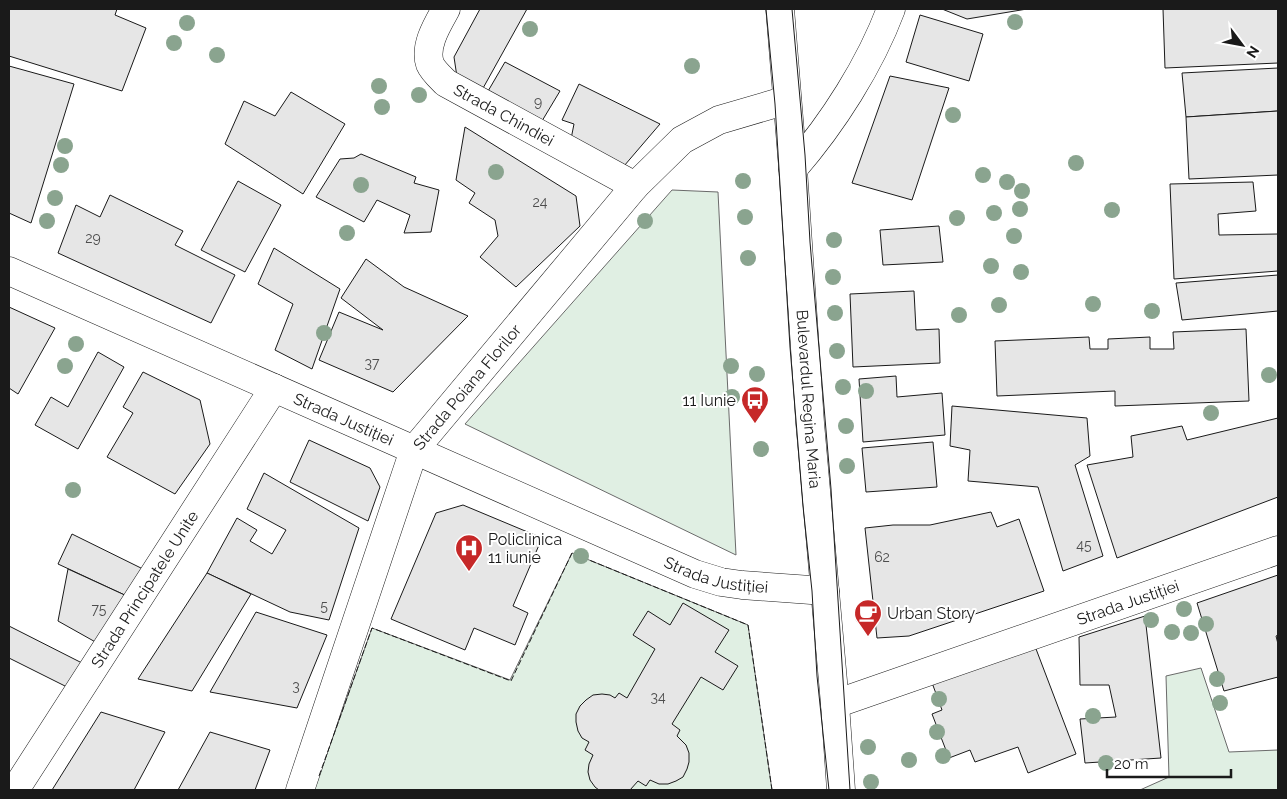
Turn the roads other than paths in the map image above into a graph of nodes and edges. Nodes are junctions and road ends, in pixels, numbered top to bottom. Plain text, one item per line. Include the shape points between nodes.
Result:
1 (446, 9) edge
2 (780, 9) edge
3 (891, 9) edge
4 (788, 100) junction
5 (793, 169) junction
6 (635, 186) junction
7 (9, 271) edge
8 (274, 388) junction
9 (414, 450) junction
10 (1278, 550) edge
11 (825, 591) junction
12 (835, 704) junction
13 (15, 790) edge
14 (300, 790) edge
15 (841, 790) edge

1 - 6 street, Strada Chindiei via 428,47 431,66 446,83
2 - 4 street, Bulevardul Regina Maria
3 - 5 street via 831,122
4 - 5 street, Bulevardul Regina Maria
4 - 6 street, Strada Poiana Florilor via 719,120 682,140
5 - 11 street, Bulevardul Regina Maria
6 - 9 street, Strada Poiana Florilor
7 - 8 street, Strada Justiției
8 - 9 street, Strada Justiției
8 - 13 street, Strada Principatele Unite
9 - 11 street, Strada Justiției via 695,574 742,585
9 - 14 street, Strada Poiana Florilor
10 - 12 street, Strada Justiției
11 - 12 street, Bulevardul Regina Maria
12 - 15 street, Bulevardul Regina Maria

